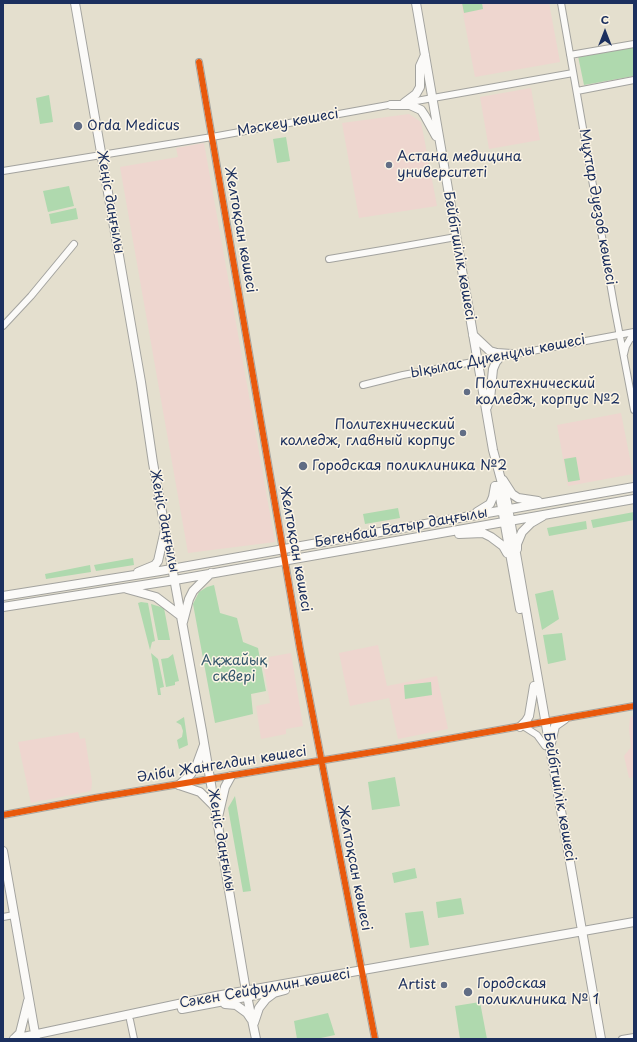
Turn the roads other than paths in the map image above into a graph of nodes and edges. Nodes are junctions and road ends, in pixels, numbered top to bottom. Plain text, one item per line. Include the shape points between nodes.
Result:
1 (75, 3) edge
2 (416, 3) edge
3 (561, 3) edge
4 (634, 44) edge
5 (425, 54) junction
6 (570, 55) junction
7 (199, 62) dead end
8 (573, 74) junction
9 (634, 80) edge
10 (577, 91) junction
11 (432, 98) junction
12 (404, 103) junction
13 (391, 105) junction
14 (212, 137) junction
15 (440, 142) junction
16 (102, 154) junction
17 (3, 171) edge
18 (456, 237) junction
19 (74, 244) dead end
20 (329, 259) dead end
21 (3, 326) edge
22 (634, 332) edge
23 (620, 334) junction
24 (473, 335) junction
25 (634, 336) edge
26 (511, 354) junction
27 (501, 356) junction
28 (623, 356) junction
29 (478, 360) junction
30 (363, 385) dead end
31 (486, 408) junction
32 (634, 410) edge
33 (497, 473) junction
34 (634, 487) edge
35 (634, 498) edge
36 (549, 502) junction
37 (505, 509) junction
38 (548, 513) junction
39 (470, 516) junction
40 (507, 521) junction
41 (165, 528) junction
42 (442, 532) junction
43 (283, 550) junction
44 (513, 557) junction
45 (285, 560) junction
46 (173, 569) junction
47 (211, 573) junction
48 (128, 576) junction
49 (175, 580) junction
50 (124, 588) junction
51 (3, 596) edge
52 (13, 606) junction
53 (3, 607) edge
54 (3, 611) edge
55 (181, 620) junction
56 (534, 686) junction
57 (634, 706) edge
58 (565, 719) junction
59 (543, 722) junction
60 (521, 726) junction
61 (204, 744) junction
62 (545, 746) junction
63 (551, 756) junction
64 (322, 761) junction
65 (231, 776) junction
66 (210, 780) junction
67 (179, 785) junction
68 (215, 807) junction
69 (3, 815) edge
70 (217, 822) junction
71 (3, 851) edge
72 (14, 915) junction
73 (3, 917) edge
74 (634, 922) edge
75 (634, 928) edge
76 (580, 934) junction
77 (362, 974) junction
78 (285, 990) junction
79 (247, 994) junction
80 (28, 998) junction
81 (212, 1003) junction
82 (130, 1020) junction
83 (253, 1024) junction
84 (634, 1037) edge
85 (37, 1038) edge
86 (14, 1039) edge
87 (134, 1039) edge
88 (256, 1039) edge
89 (374, 1039) edge
90 (596, 1039) edge
91 (601, 1039) edge
92 (622, 1039) edge

1 - 16 main road, Жеңіс даңғылы
2 - 5 main road, Бейбітшілік көшесі
3 - 6 street, Мұхтар Әуезов көшесі
4 - 6 street
5 - 11 main road, Бейбітшілік көшесі
5 - 12 main road via 420,66 420,86 416,94
6 - 8 street, Мұхтар Әуезов көшесі
7 - 14 street, Желтоқсан көшесі
8 - 10 street, Мұхтар Әуезов көшесі
8 - 11 street, Мәскеу көшесі
9 - 10 street
10 - 23 street, Мұхтар Әуезов көшесі
11 - 12 street, Мәскеу көшесі
11 - 15 main road, Бейбітшілік көшесі
12 - 13 street, Мәскеу көшесі
13 - 14 street, Мәскеу көшесі
13 - 15 main road via 410,106 421,110
14 - 16 street, Мәскеу көшесі
14 - 43 street, Желтоқсан көшесі
15 - 18 main road, Бейбітшілік көшесі
16 - 17 street, Мәскеу көшесі
16 - 41 main road, Жеңіс даңғылы
18 - 20 street
18 - 24 main road, Бейбітшілік көшесі
19 - 21 street
22 - 23 street, Ықылас Дүкенұлы көшесі
23 - 26 street, Ықылас Дүкенұлы көшесі
23 - 28 street, Мұхтар Әуезов көшесі
24 - 26 main road via 490,351
24 - 29 main road, Бейбітшілік көшесі
25 - 28 street via 626,346
26 - 27 street, Ықылас Дүкенұлы көшесі
27 - 29 street, Ықылас Дүкенұлы көшесі
27 - 31 main road via 493,369 490,399
28 - 32 street, Мұхтар Әуезов көшесі
29 - 30 street, Ықылас Дүкенұлы көшесі
29 - 31 main road, Бейбітшілік көшесі
31 - 33 main road, Бейбітшілік көшесі
33 - 36 main road via 512,494 518,498
33 - 37 main road, Бейбітшілік көшесі
33 - 39 main road via 490,504
34 - 36 main road, Бөгенбай Батыр даңғылы
35 - 38 main road, Бөгенбай Батыр даңғылы
36 - 37 main road, Бөгенбай Батыр даңғылы
37 - 39 main road, Бөгенбай Батыр даңғылы
37 - 40 main road, Бейбітшілік көшесі
38 - 40 main road, Бөгенбай Батыр даңғылы
38 - 44 main road via 522,532
39 - 43 main road, Бөгенбай Батыр даңғылы
40 - 42 main road, Бөгенбай Батыр даңғылы
40 - 44 main road, Бейбітшілік көшесі
41 - 46 main road, Жеңіс даңғылы
41 - 48 main road via 155,565
42 - 44 main road via 457,535 483,533 491,536
42 - 45 main road, Бөгенбай Батыр даңғылы
43 - 45 street, Желтоқсан көшесі
43 - 46 main road, Бөгенбай Батыр даңғылы
44 - 56 main road, Бейбітшілік көшесі
44 - 59 main road, Бейбітшілік көшесі
45 - 47 main road, Бөгенбай Батыр даңғылы
45 - 64 street, Желтоқсан көшесі
46 - 48 main road, Бөгенбай Батыр даңғылы
46 - 49 main road, Жеңіс даңғылы
47 - 49 main road, Бөгенбай Батыр даңғылы
47 - 55 main road via 194,591
48 - 51 main road, Бөгенбай Батыр даңғылы
49 - 50 main road, Бөгенбай Батыр даңғылы
49 - 55 main road, Жеңіс даңғылы
50 - 52 main road, Бөгенбай Батыр даңғылы
50 - 55 main road via 156,597
52 - 53 main road, Бөгенбай Батыр даңғылы
52 - 54 main road
55 - 61 main road, Жеңіс даңғылы
56 - 59 main road, Бейбітшілік көшесі
56 - 60 main road via 529,716
57 - 58 street, Әліби Жангелдин көшесі
58 - 59 street, Әліби Жангелдин көшесі
58 - 63 main road via 555,726
59 - 60 street, Әліби Жангелдин көшесі
59 - 62 main road, Бейбітшілік көшесі
59 - 63 main road, Бейбітшілік көшесі
60 - 62 street via 537,735
60 - 64 street, Әліби Жангелдин көшесі
61 - 66 main road, Жеңіс даңғылы
61 - 67 main road via 192,774
62 - 76 main road, Бейбітшілік көшесі
63 - 76 main road, Бейбітшілік көшесі
64 - 65 street, Әліби Жангелдин көшесі
64 - 77 street, Желтоқсан көшесі
65 - 66 street, Әліби Жангелдин көшесі
65 - 70 main road via 225,787
66 - 67 street, Әліби Жангелдин көшесі
66 - 68 main road, Жеңіс даңғылы
67 - 68 main road via 200,792
67 - 69 street, Әліби Жангелдин көшесі
68 - 70 main road, Жеңіс даңғылы
70 - 79 main road, Жеңіс даңғылы
71 - 72 main road
72 - 73 street
72 - 80 main road
74 - 76 main road, Сәкен Сейфуллин көшесі
75 - 76 main road, Сәкен Сейфуллин көшесі
76 - 77 main road, Сәкен Сейфуллин көшесі
76 - 90 main road, Бейбітшілік көшесі
76 - 91 main road, Бейбітшілік көшесі
77 - 78 main road, Сәкен Сейфуллин көшесі
77 - 79 main road, Сәкен Сейфуллин көшесі
77 - 89 street, Желтоқсан көшесі
78 - 79 main road, Сәкен Сейфуллин көшесі
78 - 83 main road via 266,999 259,1008
79 - 81 main road, Сәкен Сейфуллин көшесі
79 - 83 main road, Жеңіс даңғылы
79 - 85 main road, Сәкен Сейфуллин көшесі
80 - 85 main road
80 - 86 main road via 20,1033
81 - 82 main road, Сәкен Сейфуллин көшесі
81 - 83 main road via 236,1005 247,1013
82 - 85 main road, Сәкен Сейфуллин көшесі
82 - 87 street
83 - 88 main road, Жеңіс даңғылы
84 - 92 street
85 - 86 main road, Сәкен Сейфуллин көшесі

